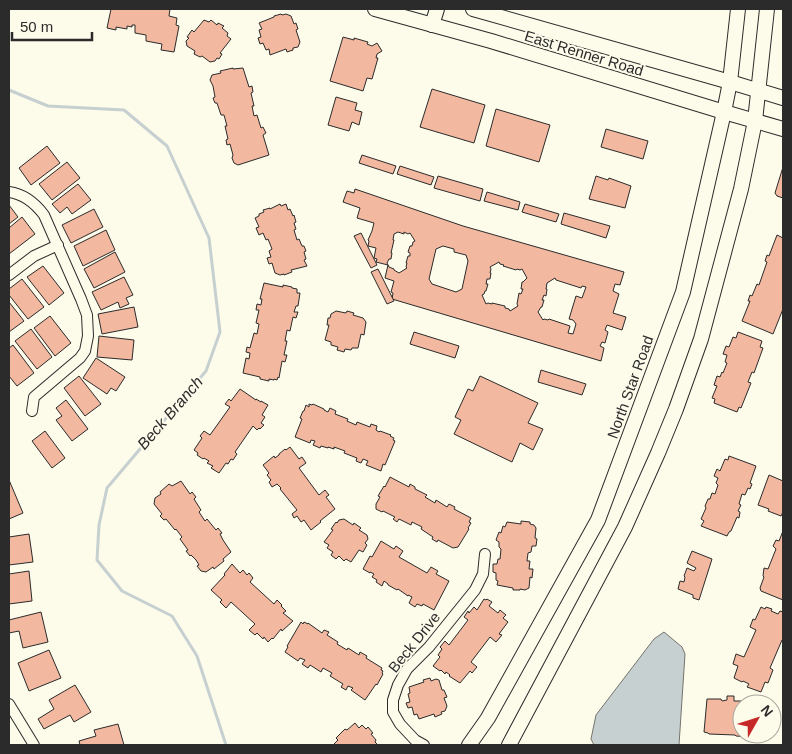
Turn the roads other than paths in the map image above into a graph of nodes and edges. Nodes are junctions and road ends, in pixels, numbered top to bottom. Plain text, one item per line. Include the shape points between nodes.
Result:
1 (375, 9) edge
2 (437, 9) edge
3 (473, 9) edge
4 (738, 9) edge
5 (767, 9) edge
6 (432, 25) junction
7 (730, 82) junction
8 (758, 91) junction
9 (783, 98) edge
10 (724, 112) junction
11 (754, 121) junction
12 (783, 129) edge
13 (9, 192) edge
14 (58, 245) junction
15 (9, 275) edge
16 (32, 411) dead end
17 (485, 554) dead end
18 (9, 704) edge
19 (34, 745) edge
20 (424, 745) edge
21 (469, 745) edge
22 (509, 745) edge

1 - 6 main road, East Renner Road
2 - 6 main road
3 - 7 main road, East Renner Road
4 - 7 main road, North Star Road
5 - 8 main road
6 - 10 main road, East Renner Road
7 - 8 main road, East Renner Road
7 - 10 main road, North Star Road
8 - 9 main road, East Renner Road
8 - 11 main road
10 - 11 main road, East Renner Road
10 - 21 main road, North Star Road via 683,292 598,520 488,718
11 - 12 main road, East Renner Road
11 - 22 main road via 741,189 718,278 676,409 625,527
13 - 14 street via 19,194 38,207
14 - 15 street via 34,256
14 - 16 street via 87,315 87,345 80,358 34,397
17 - 20 street, Beck Drive via 483,574 475,590 407,669 393,700 393,712 400,724
18 - 19 street

